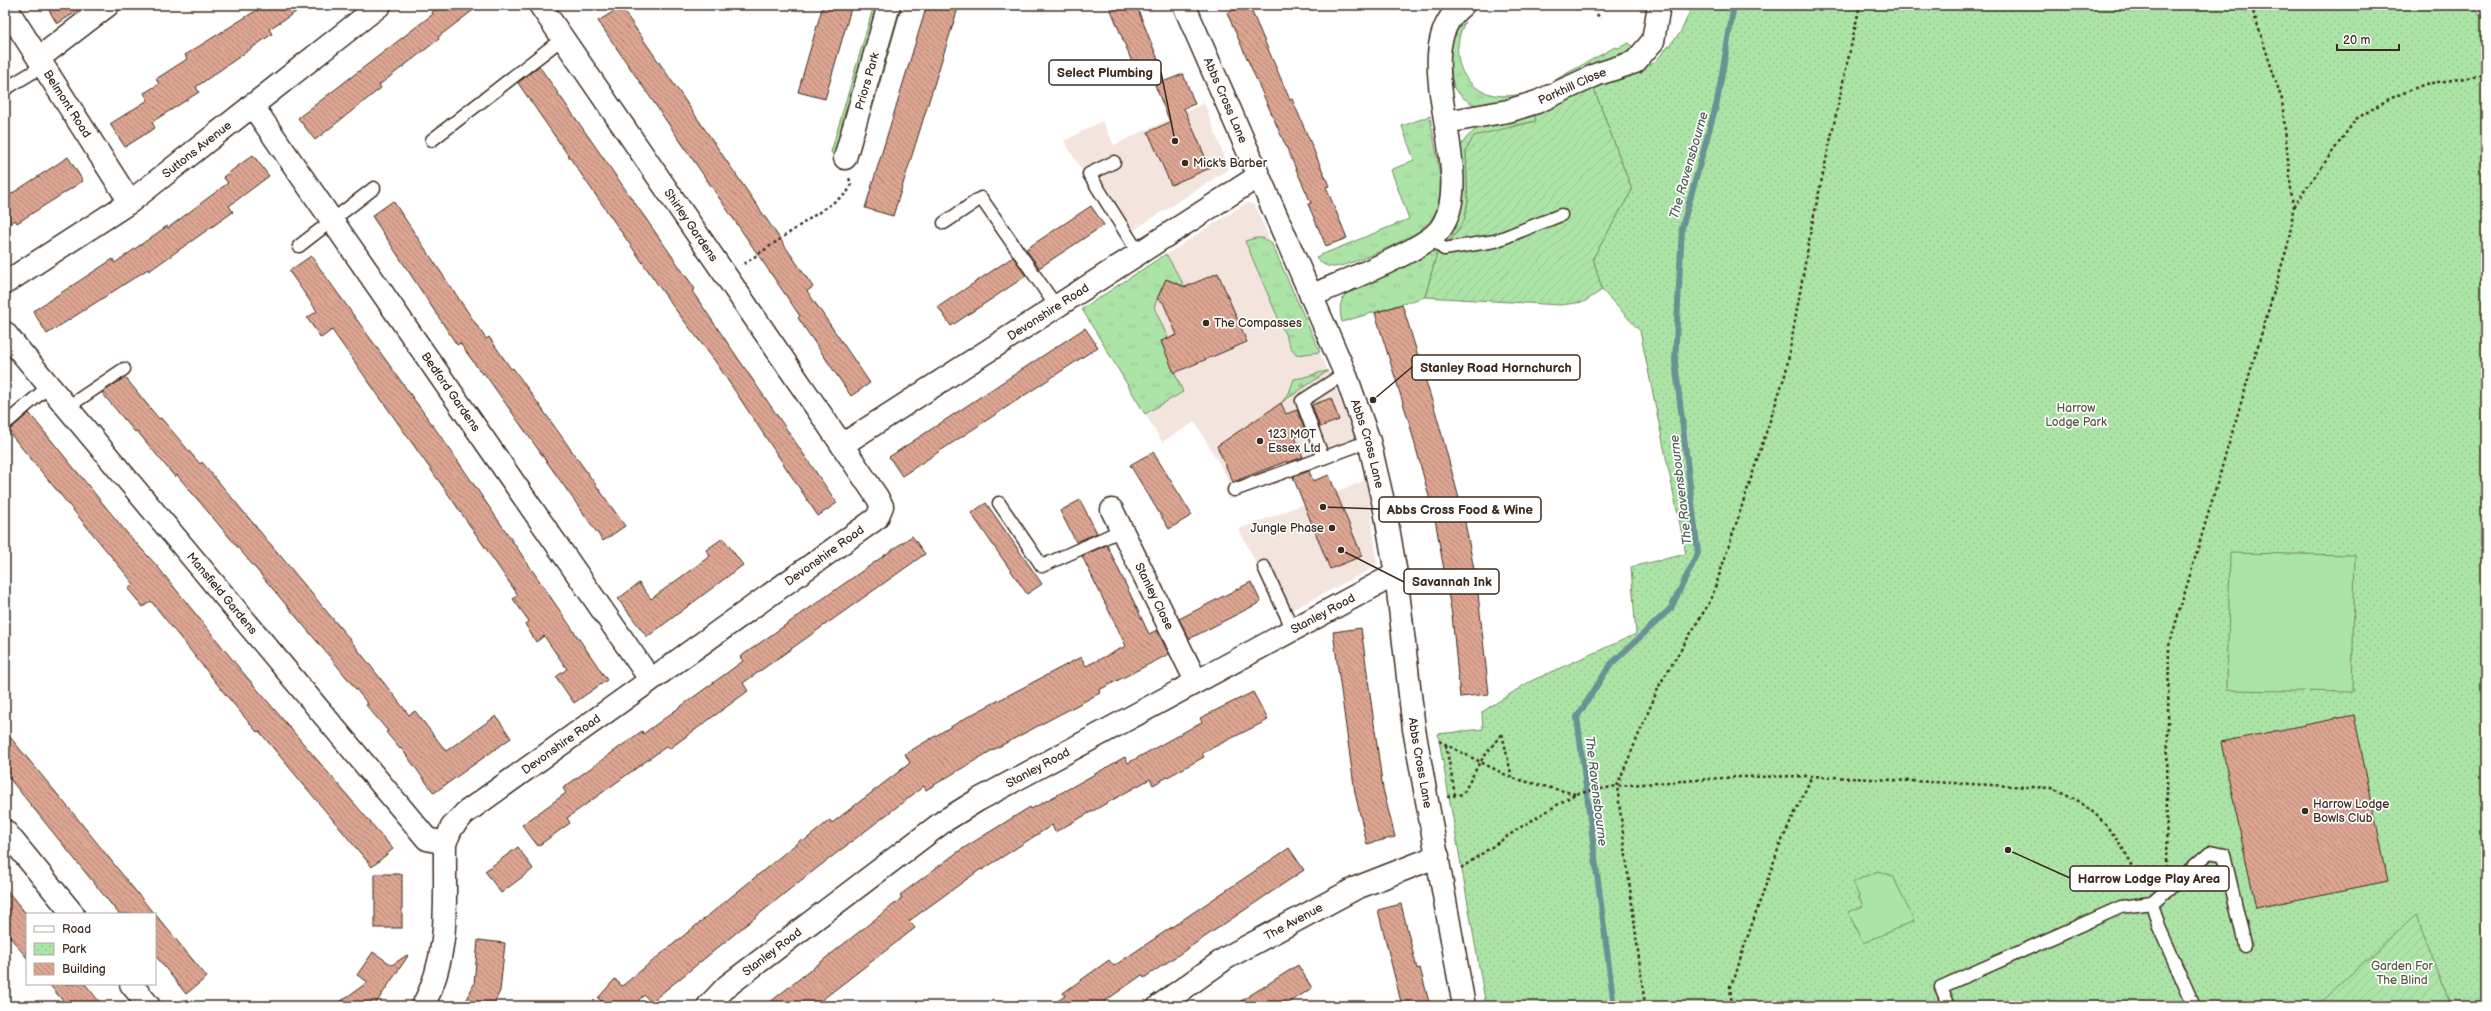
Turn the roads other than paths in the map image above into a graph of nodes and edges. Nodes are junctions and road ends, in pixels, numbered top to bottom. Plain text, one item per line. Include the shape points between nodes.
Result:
1 (108, 5) edge
2 (380, 5) edge
3 (540, 5) edge
4 (889, 5) edge
5 (1184, 5) edge
6 (1659, 5) edge
7 (5, 6) edge
8 (1454, 8) edge
9 (563, 38) junction
10 (41, 62) junction
11 (5, 90) edge
12 (252, 105) junction
13 (1446, 122) junction
14 (432, 140) dead end
15 (845, 158) road end
16 (1114, 162) dead end
17 (1257, 176) junction
18 (374, 188) dead end
19 (130, 202) junction
20 (1561, 215) dead end
21 (334, 220) junction
22 (944, 223) dead end
23 (1432, 238) junction
24 (299, 246) dead end
25 (1138, 252) junction
26 (5, 283) edge
27 (1310, 296) junction
28 (1056, 306) junction
29 (5, 333) edge
30 (124, 369) dead end
31 (1345, 373) junction
32 (49, 386) junction
33 (66, 408) junction
34 (5, 424) edge
35 (1369, 441) junction
36 (842, 446) junction
37 (1323, 458) junction
38 (1234, 490) dead end
39 (999, 503) dead end
40 (1112, 510) dead end
41 (1122, 530) junction
42 (1264, 567) dead end
43 (1396, 574) junction
44 (1293, 630) junction
45 (650, 679) junction
46 (1196, 681) junction
47 (5, 831) edge
48 (445, 843) junction
49 (1438, 856) junction
50 (2152, 903) junction
51 (72, 913) edge
52 (2245, 945) dead end
53 (132, 985) edge
54 (149, 1006) edge
55 (423, 1006) edge
56 (708, 1006) edge
57 (1159, 1006) edge
58 (1464, 1006) edge
59 (1949, 1006) edge
60 (2194, 1006) edge

1 - 10 street
2 - 12 street, Suttons Avenue
3 - 9 street, Shirley Gardens
4 - 15 street, Priors Park
5 - 17 street, Abbs Cross Lane
6 - 13 street, Parkhill Close via 1653,41 1635,62 1598,74 1537,102 1508,111
7 - 10 street, Belmont Road
8 - 13 street via 1438,44
9 - 14 lane
9 - 36 street, Shirley Gardens
10 - 11 lane
10 - 19 street, Belmont Road
12 - 19 street, Suttons Avenue
12 - 21 street, Bedford Gardens
13 - 23 street via 1451,198 1441,228
16 - 25 lane via 1089,174
17 - 25 street, Devonshire Road
17 - 27 street, Abbs Cross Lane
18 - 21 lane
19 - 26 street, Suttons Avenue
20 - 23 lane via 1495,241 1476,245 1444,248
21 - 24 lane
21 - 45 street, Bedford Gardens
22 - 28 lane via 981,198
23 - 27 street via 1400,256
25 - 28 street, Devonshire Road
27 - 31 street, Abbs Cross Lane
28 - 36 street, Devonshire Road
29 - 32 street, Mansfield Gardens
30 - 33 lane
31 - 35 street, Abbs Cross Lane
31 - 37 lane via 1302,401
32 - 33 street, Mansfield Gardens
32 - 34 lane
33 - 48 street, Mansfield Gardens via 427,839
35 - 37 lane
35 - 43 street, Abbs Cross Lane
36 - 45 street, Devonshire Road via 878,497 882,506 877,518
37 - 38 lane
39 - 41 lane via 1042,566
40 - 41 street, Stanley Close
41 - 46 street, Stanley Close
42 - 44 lane
43 - 44 street, Stanley Road
43 - 49 street, Abbs Cross Lane via 1414,729
44 - 46 street, Stanley Road
45 - 48 street, Devonshire Road via 466,813 452,827
46 - 56 street, Stanley Road via 944,821 727,986
47 - 51 street
48 - 55 street, Devonshire Road via 443,950 435,984
49 - 57 street, The Avenue via 1356,888 1226,958
49 - 58 street, Abbs Cross Lane
50 - 52 lane via 2210,852 2224,855
50 - 59 lane via 2121,907 1941,987
50 - 60 lane via 2159,928
53 - 54 street

